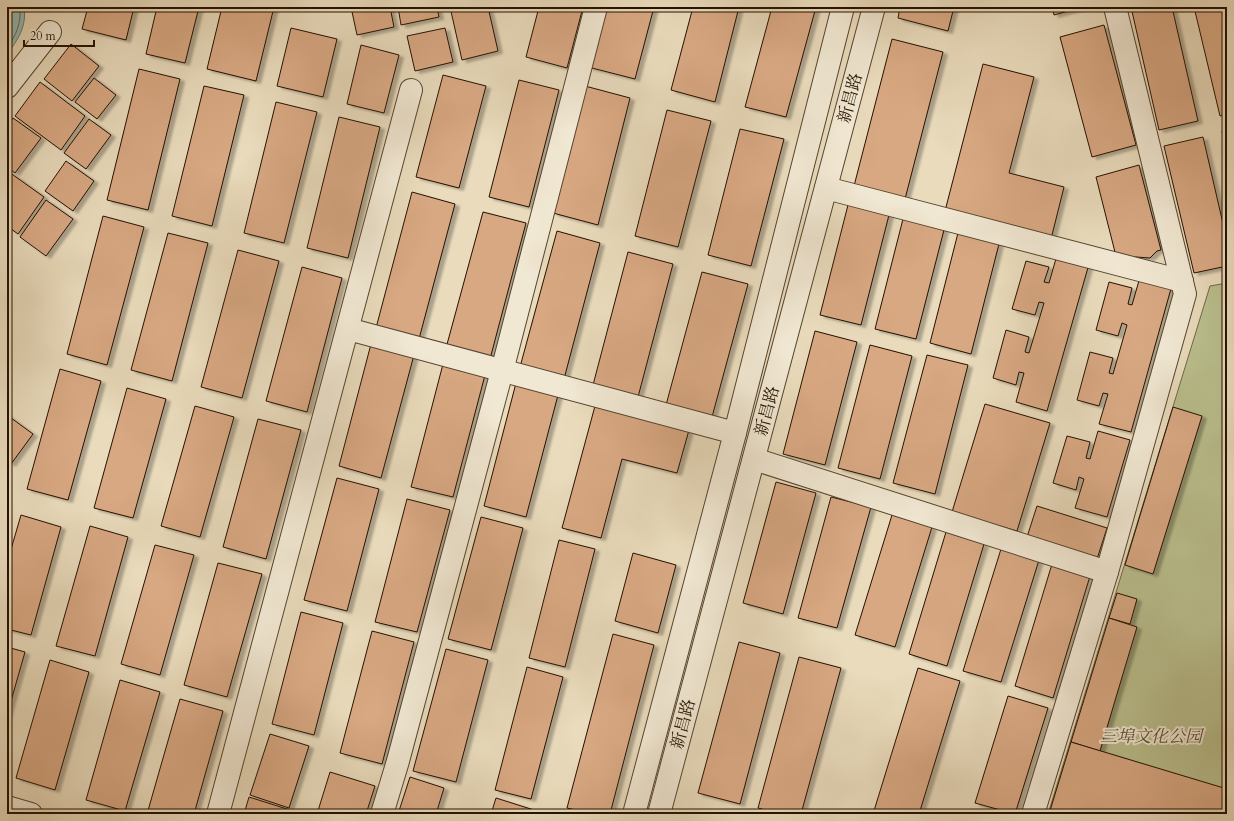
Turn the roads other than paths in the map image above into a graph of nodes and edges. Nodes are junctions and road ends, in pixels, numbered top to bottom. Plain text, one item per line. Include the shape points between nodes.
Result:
1 (596, 7) edge
2 (844, 7) edge
3 (874, 7) edge
4 (1115, 7) edge
5 (50, 32) dead end
6 (7, 87) edge
7 (411, 90) dead end
8 (826, 188) junction
9 (1182, 281) junction
10 (348, 329) junction
11 (502, 370) junction
12 (735, 433) junction
13 (754, 458) junction
14 (1107, 572) junction
15 (7, 807) edge
16 (31, 814) edge
17 (218, 814) edge
18 (382, 814) edge
19 (634, 814) edge
20 (659, 814) edge
21 (1033, 814) edge

1 - 11 street
2 - 12 street, 新昌路
3 - 8 street, 新昌路
4 - 9 street
5 - 6 street
7 - 10 street
8 - 9 street
8 - 13 street, 新昌路
9 - 14 street via 1185,294
10 - 11 street
10 - 17 street
11 - 12 street
11 - 18 street
12 - 19 street, 新昌路
13 - 14 street
13 - 20 street, 新昌路
14 - 21 street
15 - 16 street

